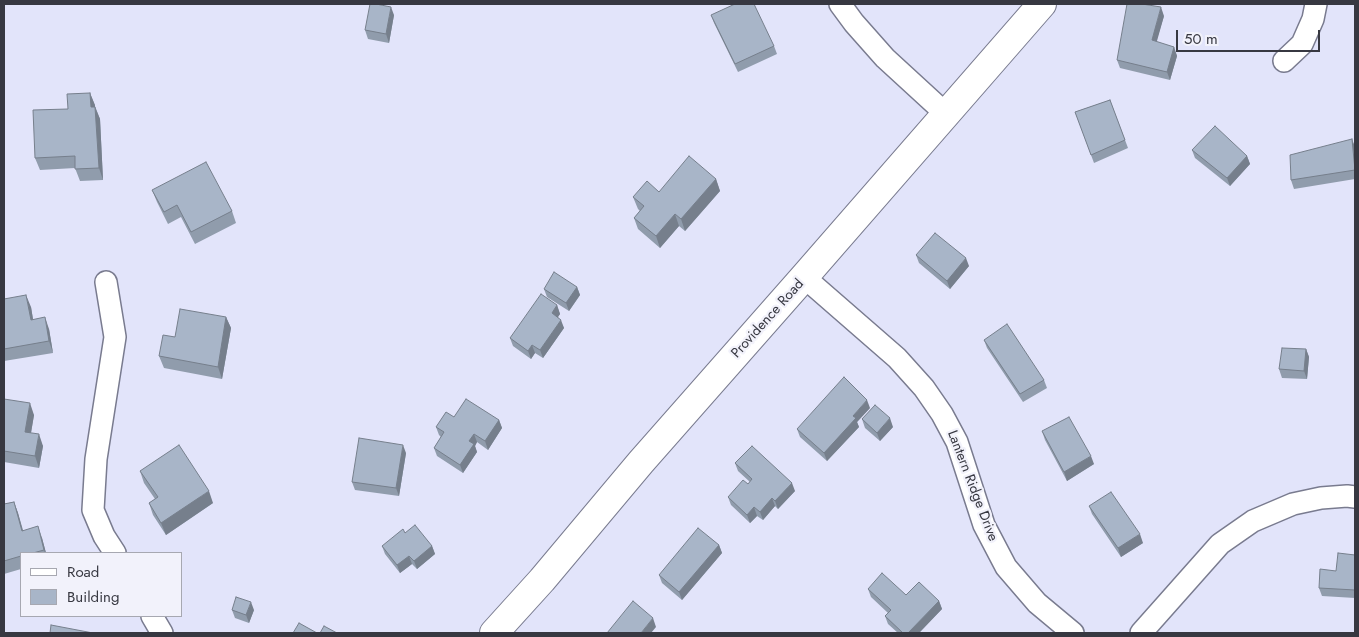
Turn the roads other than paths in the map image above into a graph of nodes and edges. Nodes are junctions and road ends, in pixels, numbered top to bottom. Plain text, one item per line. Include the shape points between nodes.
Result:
1 (840, 4) edge
2 (1042, 4) edge
3 (1316, 4) edge
4 (1284, 61) dead end
5 (946, 114) junction
6 (804, 277) junction
7 (106, 282) dead end
8 (1355, 497) edge
9 (114, 552) edge
10 (153, 617) edge
11 (162, 633) edge
12 (494, 633) edge
13 (1073, 633) edge
14 (1141, 633) edge

1 - 5 street via 885,58
2 - 5 street, Providence Road
3 - 4 street via 1302,44
5 - 6 street, Providence Road
6 - 12 street, Providence Road
6 - 13 street, Lantern Ridge Drive via 897,358 924,388 957,442 984,525 1006,567 1037,603
7 - 9 street via 116,337 96,459 93,510
8 - 14 street via 1321,498 1293,504 1253,520 1220,544
10 - 11 street

